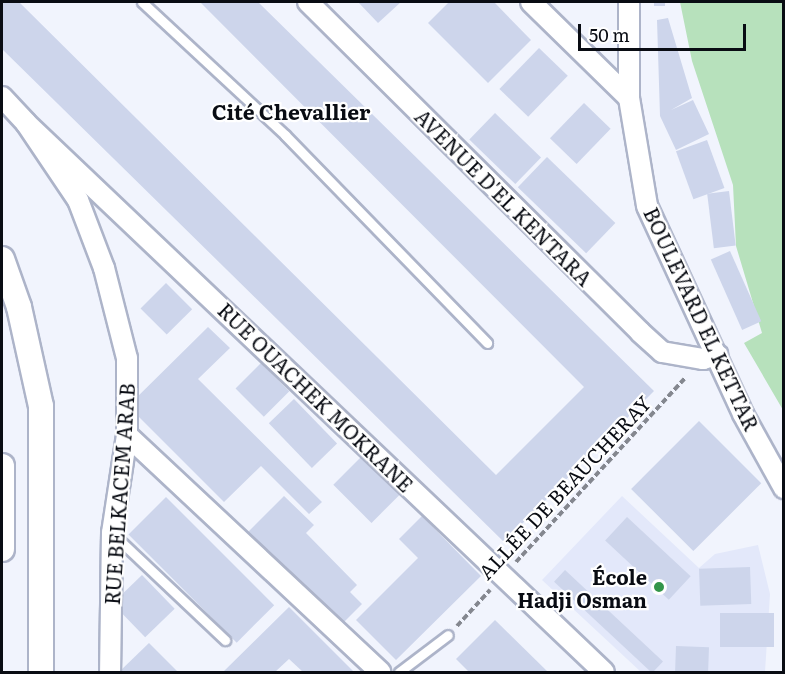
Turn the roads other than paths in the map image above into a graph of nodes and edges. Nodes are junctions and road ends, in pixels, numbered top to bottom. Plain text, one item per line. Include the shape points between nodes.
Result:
1 (142, 2) edge
2 (308, 2) edge
3 (531, 2) edge
4 (629, 2) edge
5 (2, 97) edge
6 (629, 98) junction
7 (27, 123) junction
8 (2, 259) edge
9 (487, 343) dead end
10 (710, 357) junction
11 (127, 435) junction
12 (2, 466) edge
13 (783, 488) edge
14 (112, 533) junction
15 (2, 549) edge
16 (448, 635) road end
17 (225, 640) dead end
18 (41, 672) edge
19 (110, 672) edge
20 (380, 672) edge
21 (399, 672) edge
22 (604, 672) edge

1 - 9 lane via 285,135
2 - 10 street, AVENUE D'EL KENTARA via 662,352
3 - 6 street
4 - 6 street, BOULEVARD EL KETTAR
5 - 7 street, RUE BELKACEM ARAB
6 - 10 street, BOULEVARD EL KETTAR via 647,206
7 - 11 street, RUE BELKACEM ARAB via 78,200 104,268 127,358
7 - 22 street, RUE OUACHEK MOKRANE
8 - 18 street via 19,307 41,406
10 - 13 street, BOULEVARD EL KETTAR
11 - 14 street, RUE BELKACEM ARAB
11 - 20 street
12 - 15 street
14 - 17 lane
14 - 19 street, RUE BELKACEM ARAB
16 - 21 lane

